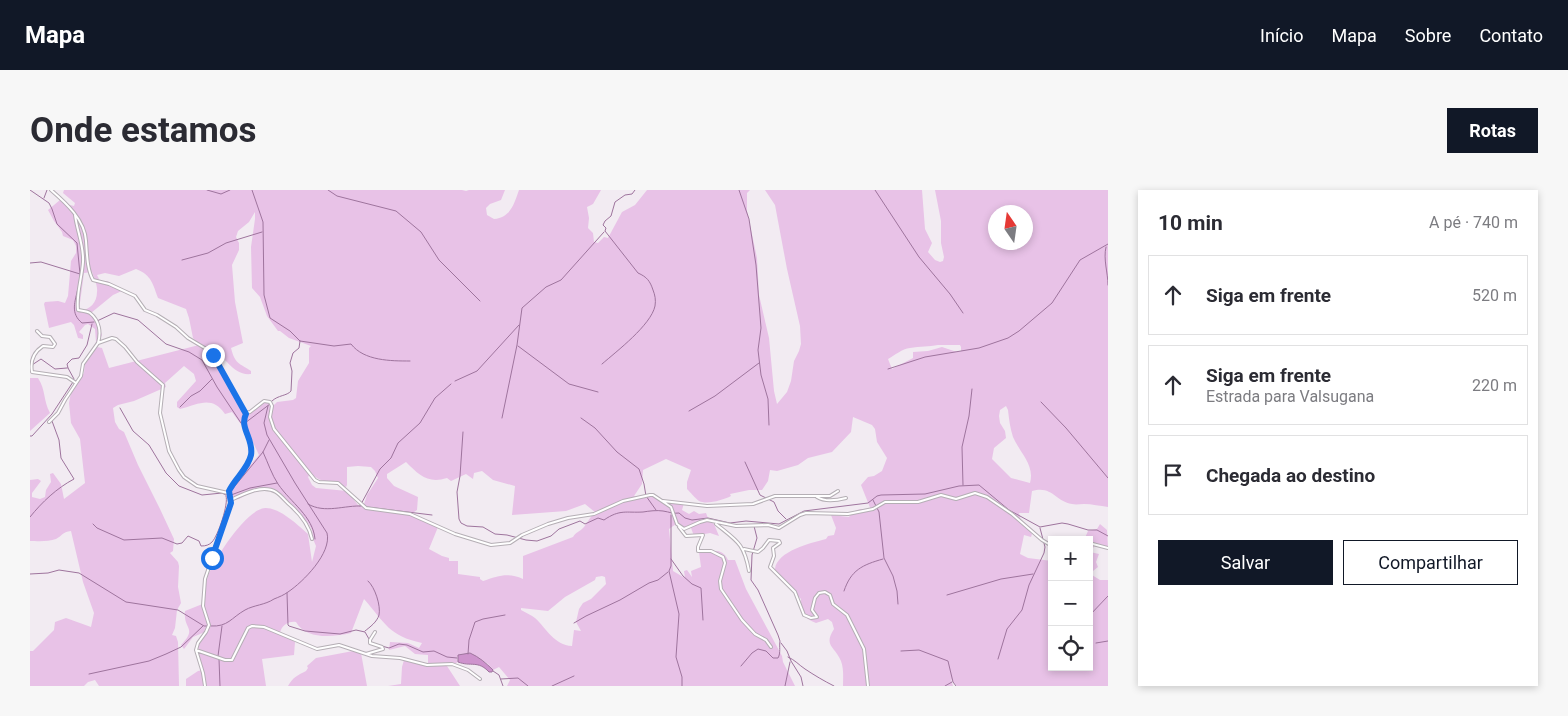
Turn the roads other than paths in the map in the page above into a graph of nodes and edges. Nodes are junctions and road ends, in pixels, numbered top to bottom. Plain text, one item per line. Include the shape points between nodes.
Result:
1 (51, 190) edge
2 (75, 214) junction
3 (37, 331) dead end
4 (98, 344) junction
5 (34, 373) junction
6 (30, 376) edge
7 (76, 383) junction
8 (246, 414) junction
9 (49, 422) dead end
10 (838, 491) dead end
11 (228, 493) junction
12 (817, 497) junction
13 (846, 498) dead end
14 (231, 500) junction
15 (660, 501) junction
16 (714, 522) junction
17 (678, 526) junction
18 (312, 539) dead end
19 (1048, 544) edge
20 (1093, 544) edge
21 (1108, 548) edge
22 (744, 549) junction
23 (749, 571) dead end
24 (375, 632) dead end
25 (771, 647) dead end
26 (196, 650) junction
27 (366, 654) junction
28 (480, 678) dead end
29 (205, 686) edge
30 (868, 686) edge

1 - 2 street
2 - 4 street via 84,261 78,308 94,318 100,330
2 - 8 street via 85,233 93,280 135,296 145,310 208,350
3 - 5 street via 50,337 55,344 35,351 31,366
4 - 7 street via 83,364
4 - 11 street via 116,339 163,385 160,413 170,451 184,477 197,486
5 - 6 street
5 - 7 street via 67,377
7 - 9 street
8 - 11 street via 243,422 251,455
8 - 15 street via 264,401 270,402 274,429 315,480 338,483 364,508 410,514 482,543 510,543 548,524 594,514 631,498 652,495
10 - 12 street via 830,496
11 - 14 street
12 - 13 street via 827,500
12 - 15 street via 775,496 754,504 721,506
14 - 18 street via 249,492 275,491 306,522
14 - 26 street via 206,572 204,606 209,625
15 - 17 street via 673,509
16 - 17 street via 703,521 686,529
16 - 19 street via 779,528 803,514 848,514 873,509 887,502 918,502 941,496 956,499 975,493 1012,514
16 - 22 street
17 - 25 street via 686,536 702,534 698,551 711,551 723,557 721,589 742,620
20 - 21 street
22 - 23 street
22 - 30 street via 758,552 769,540 780,542 773,548 770,567 795,592 806,617 817,618 812,610 819,593 830,595 833,604 847,615 864,649
24 - 27 street via 370,642 382,646 383,650
26 - 27 street via 232,660 248,628 256,626 314,648 339,645
26 - 29 street
27 - 28 street via 427,665 452,664

